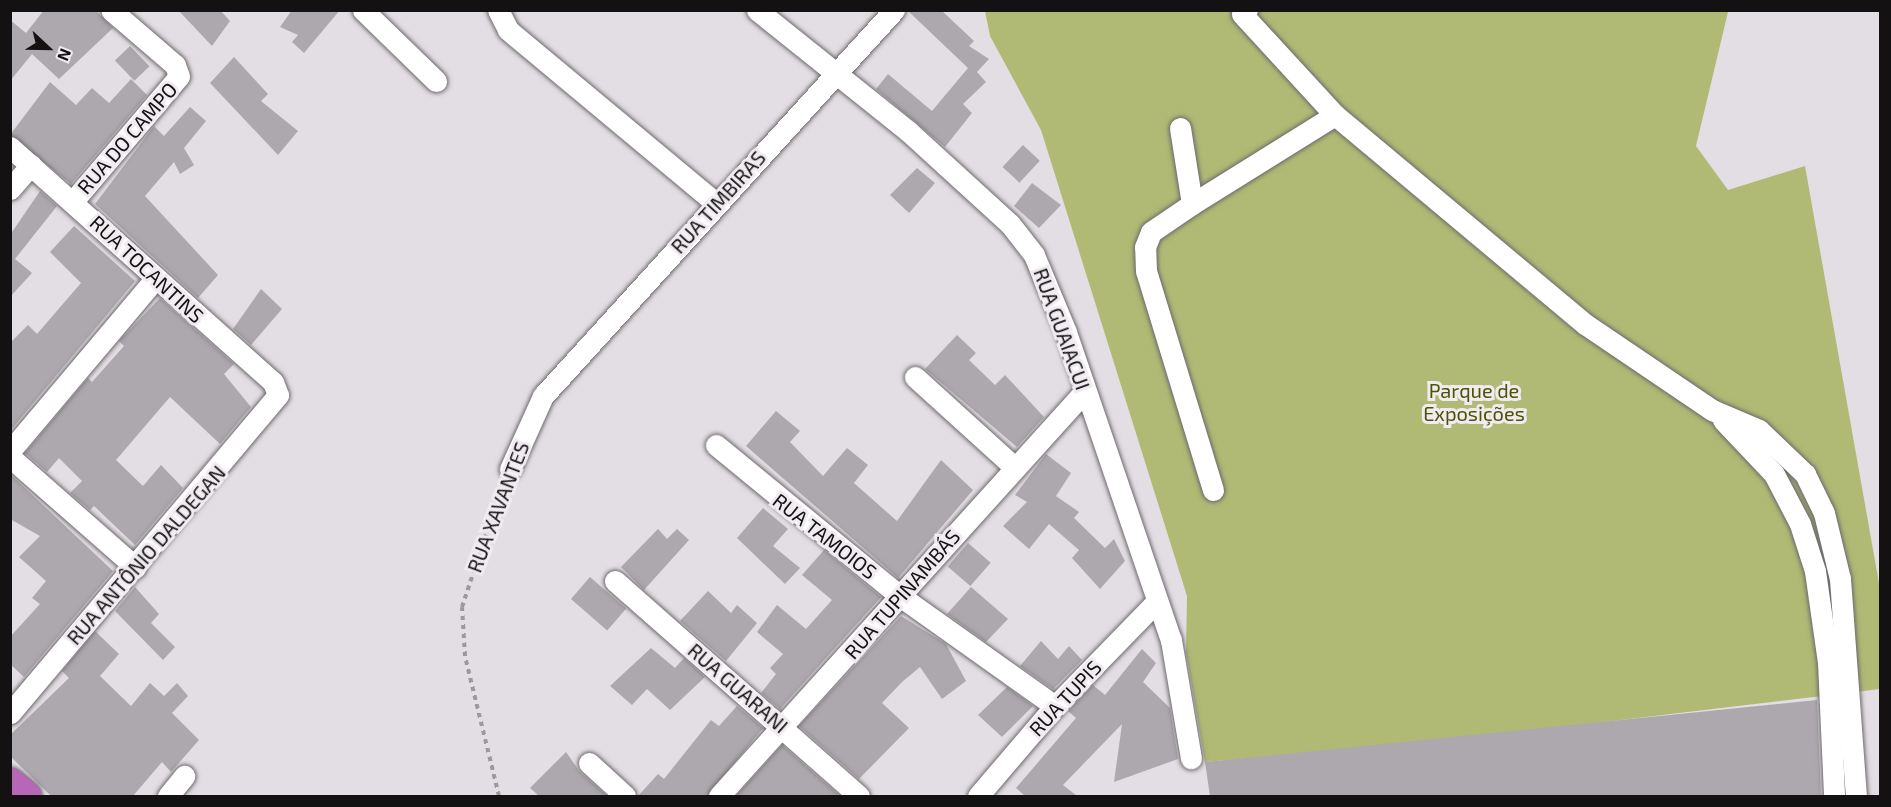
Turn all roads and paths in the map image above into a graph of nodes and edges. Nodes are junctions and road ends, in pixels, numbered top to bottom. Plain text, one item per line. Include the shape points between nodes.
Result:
1 (111, 10) edge
2 (363, 10) edge
3 (498, 10) edge
4 (757, 10) edge
5 (894, 10) edge
6 (1242, 12) edge
7 (837, 73) junction
8 (436, 81) dead end
9 (1335, 115) junction
10 (1180, 128) dead end
11 (10, 147) edge
12 (31, 165) junction
13 (10, 189) edge
14 (74, 200) junction
15 (716, 203) junction
16 (1192, 204) junction
17 (155, 279) junction
18 (915, 377) dead end
19 (1085, 391) junction
20 (278, 395) joint
21 (543, 396) joint
22 (1712, 410) junction
23 (716, 445) dead end
24 (10, 451) edge
25 (10, 457) edge
26 (1013, 466) junction
27 (510, 469) joint
28 (1214, 490) dead end
29 (135, 567) junction
30 (615, 581) dead end
31 (900, 596) junction
32 (1156, 602) junction
33 (1054, 706) junction
34 (10, 713) edge
35 (783, 727) junction
36 (1854, 752) junction
37 (1831, 756) junction
38 (1191, 758) dead end
39 (589, 763) dead end
40 (184, 776) dead end
41 (10, 783) edge
42 (26, 796) edge
43 (168, 796) edge
44 (499, 796) edge
45 (626, 796) edge
46 (719, 796) edge
47 (859, 796) edge
48 (978, 796) edge
49 (1833, 796) edge
50 (1856, 796) edge

1 - 14 street, RUA DO CAMPO via 175,66 179,76
2 - 8 street
3 - 15 street via 508,30
4 - 7 street, RUA GUAIACUI
5 - 7 street, RUA TIMBIRAS
6 - 9 street
7 - 15 street, RUA TIMBIRAS
7 - 19 street, RUA GUAIACUI via 1010,224 1043,274
9 - 16 street
9 - 22 street via 1585,324
10 - 16 street
11 - 12 street, RUA TOCANTINS
12 - 13 street
12 - 14 street, RUA TOCANTINS
14 - 17 street, RUA TOCANTINS
15 - 21 street, RUA TIMBIRAS
16 - 28 street via 1151,232 1145,248 1146,271
17 - 20 street, RUA TOCANTINS via 273,382
17 - 24 street
18 - 26 street
19 - 26 street, RUA TUPINAMBÁS
19 - 32 street, RUA GUAIACUI
20 - 29 street, RUA ANTÔNIO DALDEGAN
21 - 27 street, RUA XAVANTES
22 - 36 street via 1759,430 1791,456 1824,513 1840,579
22 - 37 street via 1774,474 1800,524 1815,571 1827,662
23 - 31 street, RUA TAMOIOS
25 - 29 street
26 - 31 street, RUA TUPINAMBÁS
27 - 44 path, RUA XAVANTES via 462,607 465,656
29 - 34 street, RUA ANTÔNIO DALDEGAN
30 - 35 street, RUA GUARANI
31 - 33 street, RUA TAMOIOS
31 - 35 street, RUA TUPINAMBÁS
32 - 33 street, RUA TUPIS
32 - 38 street, RUA GUAIACUI via 1171,640
33 - 48 street, RUA TUPIS
35 - 46 street, RUA TUPINAMBÁS
35 - 47 street, RUA GUARANI
36 - 37 street
36 - 50 street
37 - 49 street
39 - 45 street
40 - 43 street
41 - 42 highway

